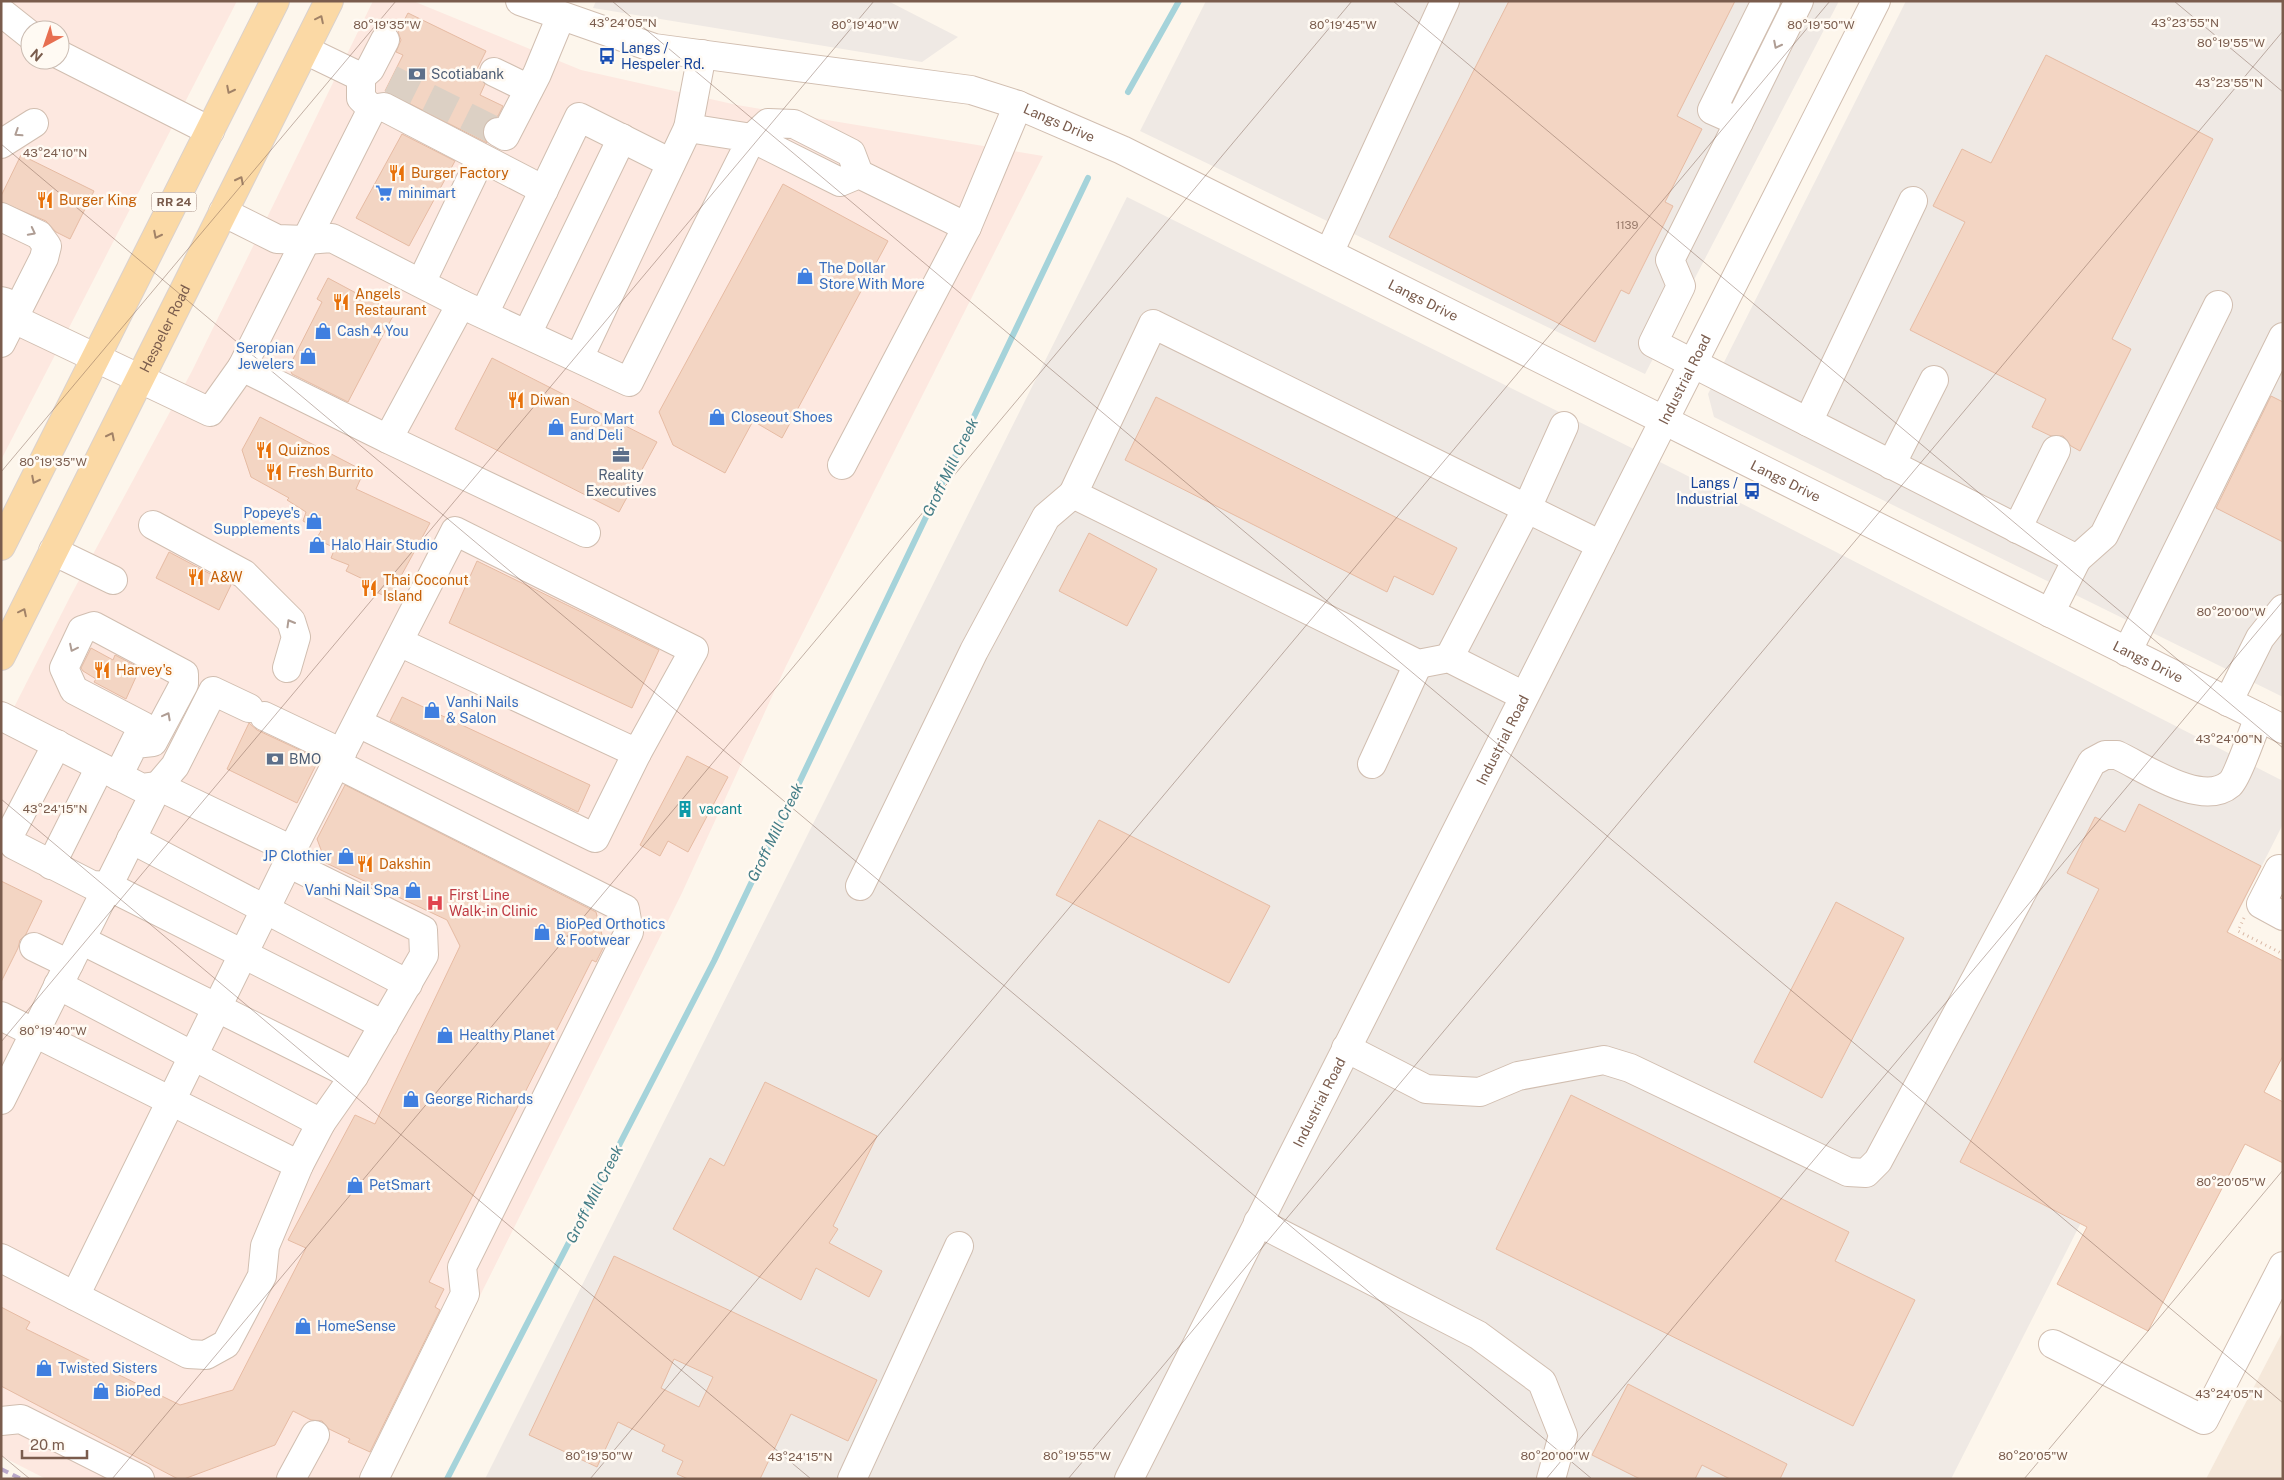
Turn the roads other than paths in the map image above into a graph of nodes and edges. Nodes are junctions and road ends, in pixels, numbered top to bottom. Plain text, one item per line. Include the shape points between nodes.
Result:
1 (276, 1) edge
2 (329, 1) edge
3 (520, 1) edge
4 (1445, 1) edge
5 (1766, 1) edge
6 (1799, 1) edge
7 (1876, 1) edge
8 (1, 12) edge
9 (561, 16) junction
10 (20, 27) edge
11 (385, 40) dead end
12 (305, 50) junction
13 (702, 54) junction
14 (70, 60) edge
15 (494, 72) dead end
16 (374, 75) junction
17 (529, 89) junction
18 (1018, 105) junction
19 (372, 109) junction
20 (1738, 122) junction
21 (34, 123) dead end
22 (688, 128) junction
23 (210, 131) junction
24 (498, 132) dead end
25 (622, 138) junction
26 (752, 138) junction
27 (1, 144) edge
28 (481, 158) junction
29 (671, 163) junction
30 (544, 190) junction
31 (1913, 201) dead end
32 (223, 212) junction
33 (1, 217) edge
34 (967, 227) junction
35 (306, 240) junction
36 (1329, 254) junction
37 (421, 283) junction
38 (2218, 305) dead end
39 (472, 309) junction
40 (5, 314) edge
41 (527, 334) junction
42 (2283, 337) edge
43 (1, 343) edge
44 (96, 358) junction
45 (579, 358) junction
46 (1692, 363) junction
47 (242, 367) junction
48 (139, 379) junction
49 (1934, 380) dead end
50 (1663, 420) junction
51 (1808, 422) junction
52 (1564, 426) dead end
53 (388, 439) junction
54 (2056, 450) dead end
55 (1891, 464) junction
56 (842, 465) dead end
57 (1073, 494) junction
58 (1527, 508) junction
59 (153, 525) dead end
60 (2017, 529) junction
61 (586, 533) dead end
62 (1601, 545) junction
63 (1, 546) edge
64 (53, 551) junction
65 (2077, 559) junction
66 (113, 580) dead end
67 (2283, 609) edge
68 (2050, 613) junction
69 (399, 642) junction
70 (2127, 652) junction
71 (1, 656) edge
72 (1449, 658) junction
73 (1418, 664) junction
74 (287, 668) dead end
75 (1524, 696) junction
76 (2228, 702) junction
77 (1, 716) edge
78 (2259, 717) junction
79 (358, 723) junction
80 (2283, 729) edge
81 (57, 744) junction
82 (135, 744) junction
83 (637, 753) junction
84 (339, 758) junction
85 (1372, 764) dead end
86 (109, 772) junction
87 (158, 786) junction
88 (131, 839) junction
89 (290, 857) junction
90 (50, 865) junction
91 (2283, 871) edge
92 (108, 886) junction
93 (860, 886) dead end
94 (266, 908) junction
95 (2283, 916) edge
96 (81, 940) junction
97 (34, 947) dead end
98 (244, 954) junction
99 (64, 975) junction
100 (408, 984) junction
101 (217, 1009) junction
102 (1, 1016) edge
103 (384, 1025) junction
104 (35, 1033) junction
105 (1346, 1048) junction
106 (194, 1057) junction
107 (354, 1076) junction
108 (1, 1100) edge
109 (172, 1102) junction
110 (321, 1123) junction
111 (299, 1165) junction
112 (1258, 1222) junction
113 (959, 1246) dead end
114 (1, 1258) edge
115 (2283, 1266) edge
116 (75, 1296) junction
117 (2053, 1344) dead end
118 (1, 1421) edge
119 (315, 1435) dead end
120 (140, 1479) edge
121 (291, 1479) edge
122 (374, 1479) edge
123 (852, 1479) edge
124 (1129, 1479) edge
125 (1551, 1479) edge

1 -> 23 main road, RR 24
12 -> 2 main road, Hespeler Road
3 - 9 street, Langs Drive
4 - 36 street
5 - 20 street via 1712,110
6 -> 20 street
7 - 46 street, Industrial Road
8 - 10 street
9 - 13 street, Langs Drive via 654,48
9 - 17 street
11 - 16 street
12 - 16 street
32 -> 12 main road, Hespeler Road
13 - 18 street, Langs Drive via 971,90
13 - 22 street
14 - 23 street
15 - 17 street
16 - 19 street via 361,98
17 - 24 street via 506,136
18 - 34 street
18 - 36 street, Langs Drive via 1122,150
19 - 28 street via 384,107
19 - 35 street
20 - 46 street via 1670,260 1682,286 1653,343
21 -> 27 street
22 - 26 street
22 - 29 street
23 -> 44 main road, RR 24
25 - 29 street
25 - 30 street via 579,117
25 - 41 street
26 - 34 street via 768,123 794,124 850,153 859,174
26 - 45 street via 629,382
28 - 30 street
28 - 37 street
29 - 45 street
30 - 39 street
31 - 51 street
32 - 35 street via 277,239
32 - 48 main road, Hespeler Road
33 -> 40 street via 39,235 47,246 44,258
34 - 56 street
35 - 37 street via 332,238
35 - 47 street
36 - 50 street, Langs Drive
37 - 39 street
38 - 65 street via 2104,535
39 - 41 street
39 - 53 street
40 - 43 street
40 - 44 street
41 - 45 street
42 - 70 street
44 - 48 street
44 -> 63 main road, RR 24
46 - 50 street, Industrial Road
46 - 51 street
47 - 48 street via 210,412
47 - 53 street
64 -> 48 main road, Hespeler Road
49 - 55 street
50 - 62 street, Industrial Road
50 - 68 street, Langs Drive
51 - 55 street
52 - 58 street
53 - 61 street
54 - 60 street
55 - 60 street
57 - 58 street via 1153,324
57 - 73 street
57 - 93 street via 1046,517 974,651
58 - 62 street
58 - 72 street
74 -> 59 street via 296,637 291,621 244,574
60 - 65 street
62 - 75 street, Industrial Road
64 - 66 street
71 -> 64 main road, Hespeler Road
65 - 68 street
67 - 76 street via 2260,638
68 - 70 street, Langs Drive
69 - 79 street
69 - 83 street
69 - 83 street via 456,531 694,650
70 - 76 street, Langs Drive
72 - 73 street
72 - 75 street
73 - 85 street
75 - 105 street, Industrial Road
76 - 78 street, Langs Drive
77 - 81 street
78 - 80 street, Langs Drive
78 - 105 street via 2231,783 2212,793 2189,790 2117,755 2105,755 2092,762 1878,1161 1866,1173 1848,1172 1630,1068 1604,1060 1518,1076 1480,1092 1426,1089
79 - 83 street via 595,838
79 - 84 street
81 - 86 street
81 - 90 street via 10,834 14,845
82 -> 82 street via 153,742 184,684 184,674 94,626 82,630 64,668 74,690 144,726
82 - 86 street
84 - 87 street via 213,691 175,766
84 - 89 street
84 - 122 street via 625,909 629,932 462,1267 465,1294
86 - 87 street via 142,788
86 - 90 street
87 - 88 street
87 - 89 street
88 - 92 street
88 - 94 street
89 - 94 street
89 - 100 street via 423,930 424,955
90 - 92 street via 92,885
91 - 95 street via 2279,869 2261,904
92 - 96 street
92 - 98 street
94 - 98 street
94 - 100 street
96 - 99 street
96 - 101 street
97 - 99 street
98 - 101 street
98 - 103 street
99 - 104 street
99 - 106 street
100 - 103 street
101 - 106 street
101 - 107 street
102 - 104 street
103 - 107 street
104 - 108 street
104 - 109 street
105 - 112 street, Industrial Road
106 - 109 street
106 - 110 street
107 - 110 street
109 - 111 street
109 - 116 street
110 - 111 street
111 - 116 street via 265,1246 262,1276 226,1344 206,1355 188,1354
112 - 124 street, Industrial Road
112 - 125 street via 1478,1335 1542,1382 1563,1435
113 - 123 street
114 - 116 street
115 - 117 street via 2204,1420
118 - 120 street via 21,1419
119 - 121 street

